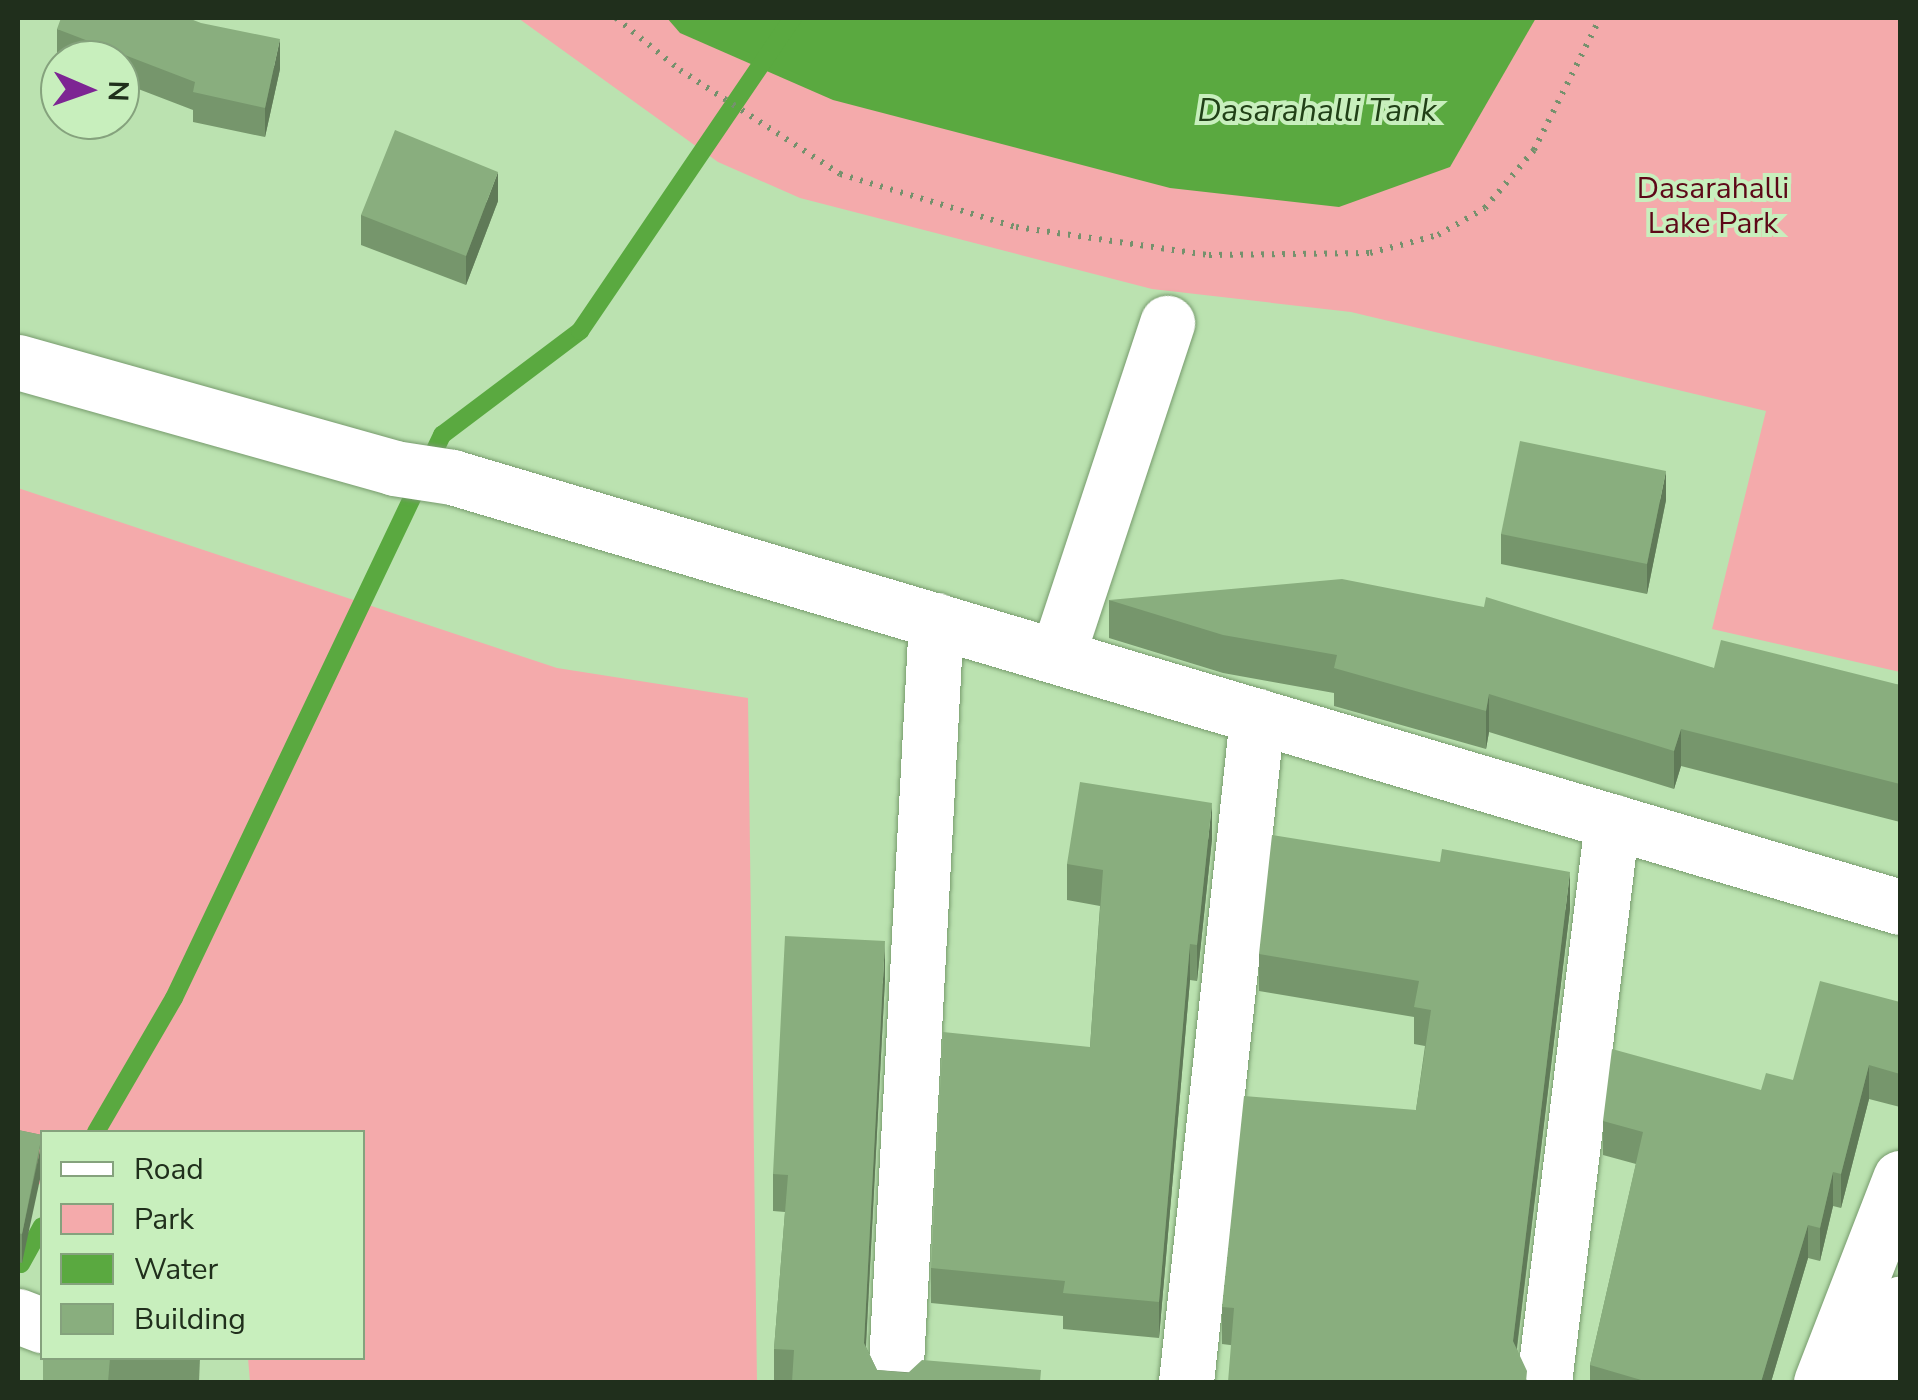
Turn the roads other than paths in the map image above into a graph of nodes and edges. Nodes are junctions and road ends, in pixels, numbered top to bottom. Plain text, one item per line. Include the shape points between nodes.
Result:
1 (1167, 323) dead end
2 (18, 362) edge
3 (936, 620) junction
4 (1057, 656) junction
5 (1257, 716) junction
6 (1612, 821) junction
7 (1900, 907) edge
8 (1900, 1178) edge
9 (1900, 1304) edge
10 (895, 1382) edge
11 (1186, 1382) edge
12 (1544, 1382) edge
13 (1821, 1382) edge
14 (1870, 1382) edge

1 - 4 main road
2 - 3 main road via 394,468 452,476
3 - 4 main road
3 - 10 main road
4 - 5 main road
5 - 6 main road
5 - 11 main road
6 - 7 main road
6 - 12 main road
8 - 13 main road
9 - 14 main road

